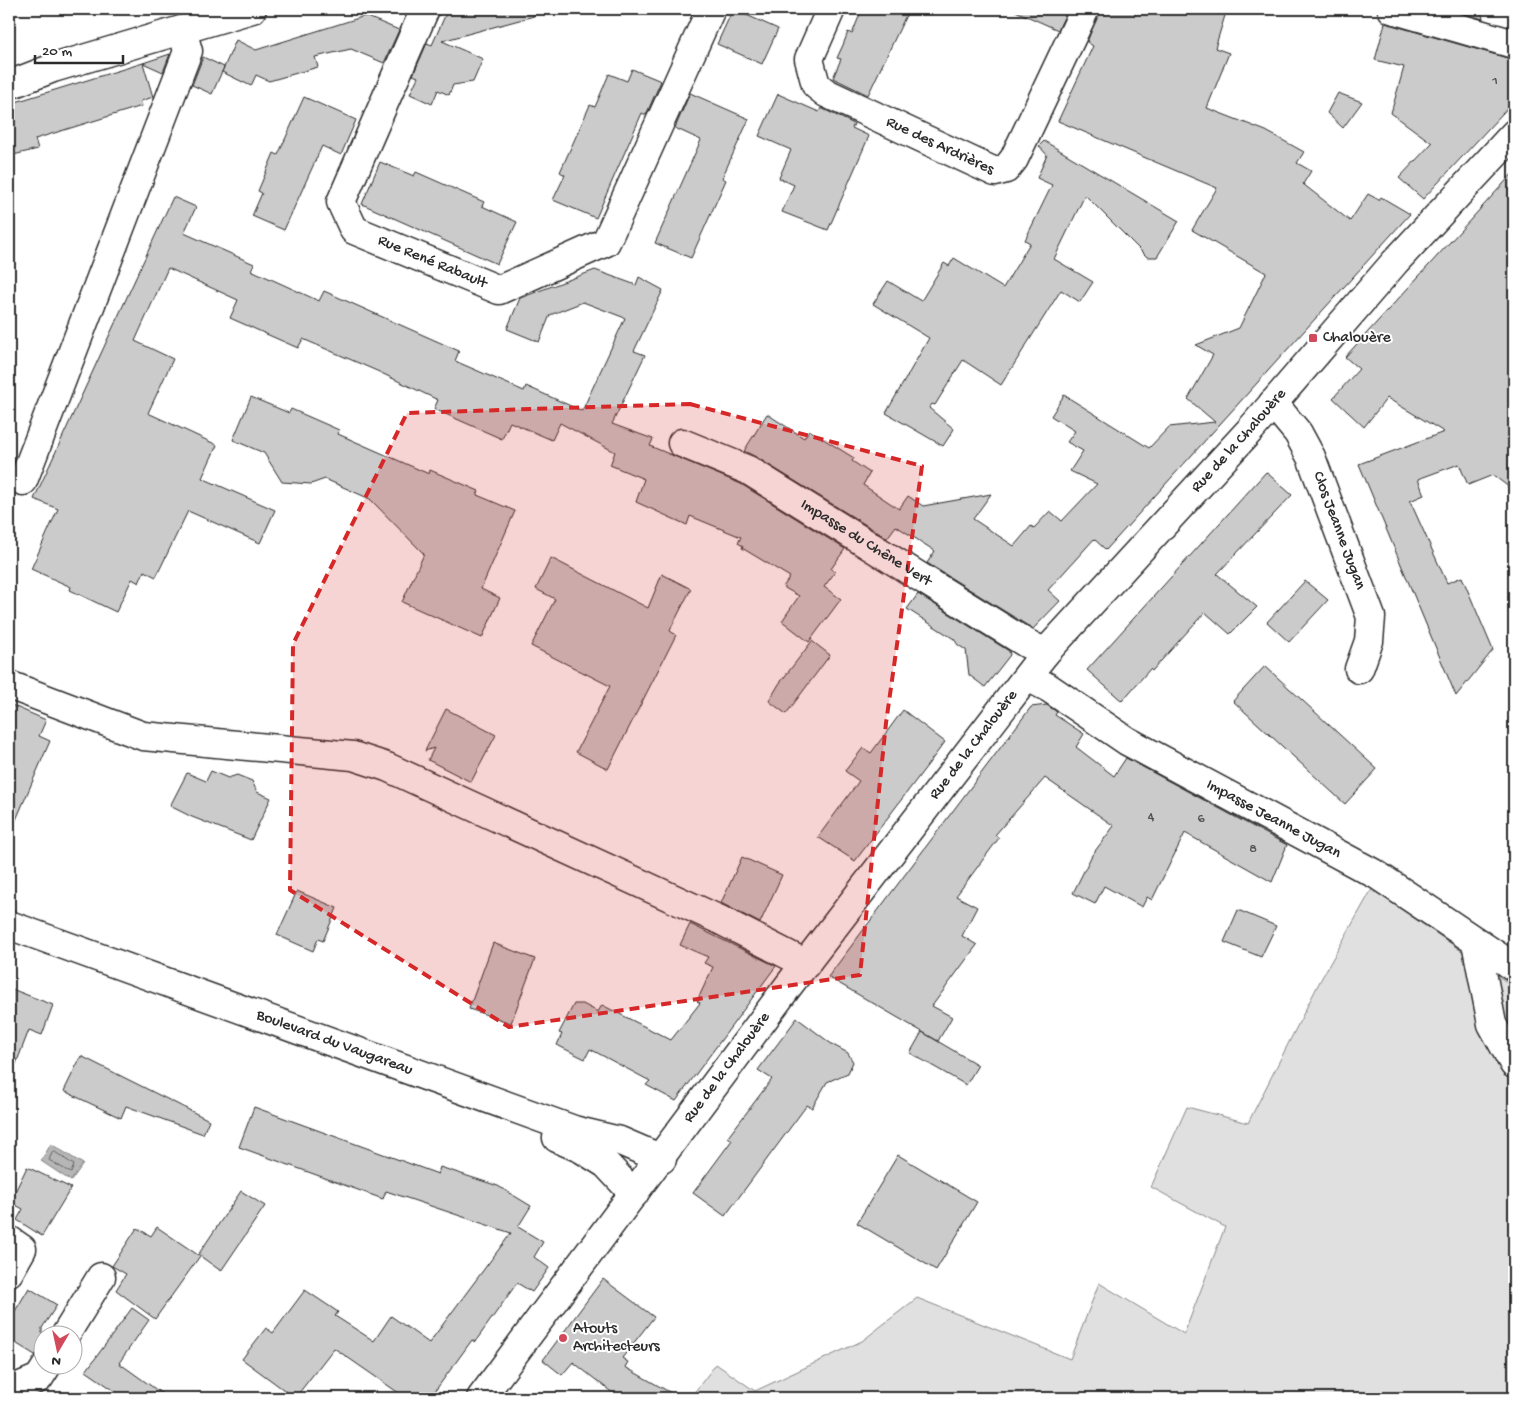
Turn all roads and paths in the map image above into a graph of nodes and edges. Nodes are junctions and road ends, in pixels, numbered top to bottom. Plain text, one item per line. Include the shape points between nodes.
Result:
1 (252, 9) edge
2 (425, 9) edge
3 (711, 9) edge
4 (832, 9) edge
5 (1084, 9) edge
6 (1392, 9) edge
7 (217, 14) edge
8 (182, 30) junction
9 (1514, 44) edge
10 (9, 63) edge
11 (53, 68) junction
12 (9, 85) edge
13 (1514, 134) edge
14 (1273, 403) junction
15 (682, 443) dead end
16 (23, 481) dead end
17 (1046, 653) junction
18 (1359, 669) dead end
19 (1028, 677) junction
20 (9, 685) edge
21 (9, 925) edge
22 (9, 937) edge
23 (1476, 942) junction
24 (806, 964) junction
25 (1514, 967) edge
26 (1514, 1064) edge
27 (662, 1159) junction
28 (634, 1194) junction
29 (9, 1240) edge
30 (9, 1272) edge
31 (101, 1277) dead end
32 (72, 1324) edge
33 (42, 1374) edge
34 (9, 1391) edge
35 (481, 1398) edge

1 - 7 street
2 - 3 street, Rue René Rabault via 341,202 354,230 499,290 606,242
4 - 5 street, Rue des Ardrières via 809,59 816,85 826,93 995,172 1006,169 1014,159
6 - 9 street
7 - 8 street
8 - 11 street
8 - 16 street via 188,50
10 - 11 street
11 - 12 street
13 - 14 street, Rue de la Chalouère via 1395,262
14 - 17 street, Rue de la Chalouère
14 - 18 street, Clos Jeanne Jugan via 1298,433 1311,457 1371,617 1369,641
15 - 17 street, Impasse du Chêne Vert via 748,470
17 - 19 street, Rue de la Chalouère
19 - 23 street, Impasse Jeanne Jugan via 1127,741 1377,875
19 - 24 street, Rue de la Chalouère
20 - 24 street via 143,736 353,756 387,767 720,920
21 - 27 street, Boulevard du Vaugareau via 574,1130 642,1148
22 - 28 street, Boulevard du Vaugareau via 547,1134 606,1164
23 - 25 street, Impasse Jeanne Jugan
23 - 26 street via 1492,1024
24 - 27 street, Rue de la Chalouère via 677,1134
27 - 28 street, Rue de la Chalouère
28 - 35 street, Rue de la Chalouère
29 - 30 street via 22,1249
31 - 32 street
33 - 34 street

